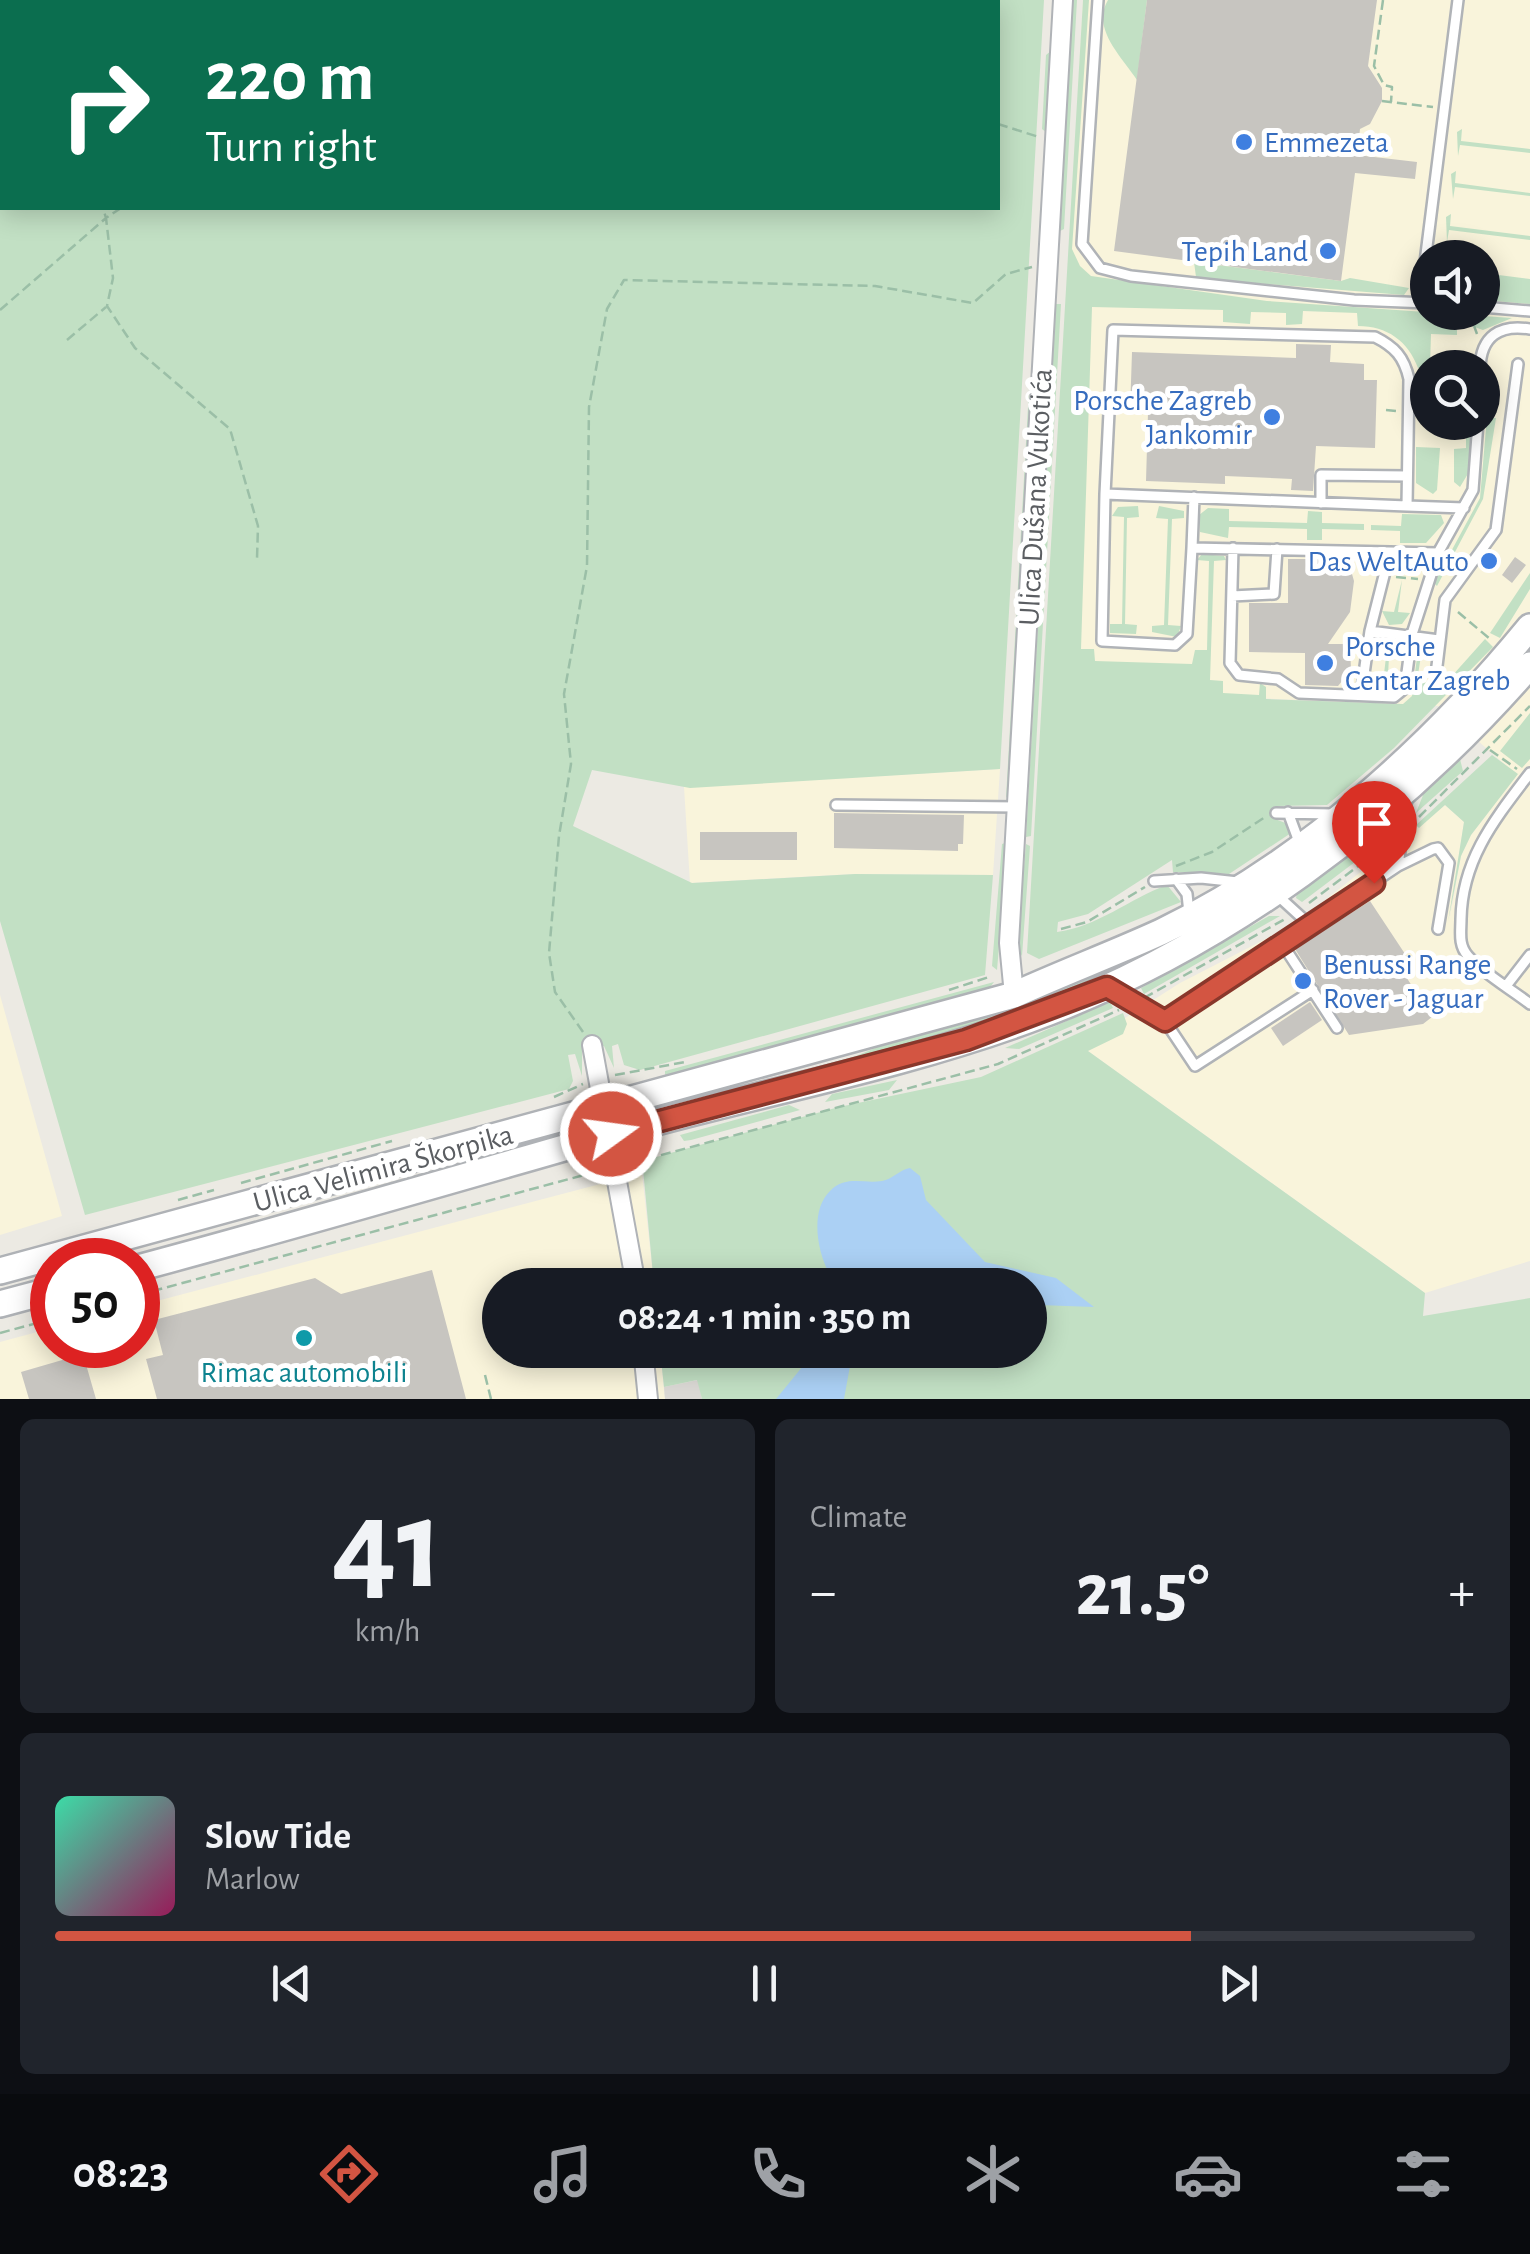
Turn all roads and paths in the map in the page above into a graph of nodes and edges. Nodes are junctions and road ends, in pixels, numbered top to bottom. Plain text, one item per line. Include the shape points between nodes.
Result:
1 (1063, 0) edge
2 (1098, 0) edge
3 (1384, 0) edge
4 (1458, 0) edge
5 (1375, 58) junction
6 (1382, 58) dead end
7 (1382, 101) dead end
8 (1391, 102) junction
9 (1444, 109) junction
10 (1000, 125) edge
11 (1055, 141) junction
12 (103, 210) edge
13 (118, 210) edge
14 (106, 218) junction
15 (1430, 240) edge
16 (1048, 268) junction
17 (1410, 302) edge
18 (107, 306) junction
19 (1500, 308) edge
20 (0, 310) edge
21 (1530, 311) edge
22 (1530, 329) edge
23 (1475, 330) edge
24 (67, 340) dead end
25 (1486, 342) junction
26 (1484, 350) edge
27 (1518, 364) dead end
28 (1386, 410) dead end
29 (1402, 412) dead end
30 (1477, 440) edge
31 (1407, 476) junction
32 (1105, 494) junction
33 (1194, 497) junction
34 (1321, 503) junction
35 (1407, 506) junction
36 (1464, 508) junction
37 (1192, 548) junction
38 (1232, 548) junction
39 (1277, 549) junction
40 (1390, 552) junction
41 (1438, 553) junction
42 (257, 560) dead end
43 (1390, 577) dead end
44 (1420, 579) dead end
45 (1232, 596) junction
46 (1445, 600) junction
47 (1530, 628) edge
48 (1370, 631) junction
49 (1412, 634) junction
50 (1439, 640) junction
51 (1500, 646) dead end
52 (1530, 665) edge
53 (1438, 666) dead end
54 (1362, 696) junction
55 (1530, 706) edge
56 (1489, 750) junction
57 (1516, 768) dead end
58 (1530, 774) edge
59 (1409, 787) junction
60 (836, 805) dead end
61 (1017, 807) junction
62 (1288, 812) junction
63 (1276, 813) dead end
64 (1341, 816) junction
65 (1416, 820) dead end
66 (1394, 839) dead end
67 (1299, 846) junction
68 (1398, 866) junction
69 (1176, 879) junction
70 (1154, 881) dead end
71 (1246, 883) junction
72 (1274, 892) junction
73 (1307, 904) dead end
74 (1189, 916) junction
75 (1311, 926) junction
76 (1438, 929) dead end
77 (1283, 945) junction
78 (1530, 955) edge
79 (989, 976) dead end
80 (962, 986) dead end
81 (1506, 986) junction
82 (1107, 987) junction
83 (1312, 990) junction
84 (1014, 995) junction
85 (1530, 1004) edge
86 (1165, 1021) junction
87 (1338, 1028) dead end
88 (592, 1046) joint
89 (665, 1067) dead end
90 (624, 1072) dead end
91 (584, 1083) dead end
92 (924, 1083) dead end
93 (547, 1100) dead end
94 (605, 1106) junction
95 (611, 1134) junction
96 (376, 1146) dead end
97 (631, 1163) dead end
98 (563, 1168) dead end
99 (595, 1172) dead end
100 (566, 1179) junction
101 (240, 1183) dead end
102 (221, 1188) dead end
103 (189, 1196) dead end
104 (160, 1262) edge
105 (633, 1268) edge
106 (0, 1272) edge
107 (160, 1290) edge
108 (30, 1296) edge
109 (0, 1304) edge
110 (30, 1324) edge
111 (0, 1333) edge
112 (645, 1368) edge
113 (485, 1376) dead end
114 (491, 1399) edge
115 (648, 1399) edge

1 - 11 street, Ulica Dušana Vukotića
2 - 17 lane via 1082,244 1100,268
3 - 5 path
4 - 9 lane
5 - 6 path
5 - 8 path via 1384,84 1392,87
7 - 8 path
8 - 9 path
9 - 15 lane
10 - 11 path
11 - 16 street, Ulica Dušana Vukotića
12 - 14 path
13 - 14 path
14 - 18 path via 114,278
14 - 20 path
16 - 61 street, Ulica Dušana Vukotića
16 - 88 path via 1006,274 972,303 858,285 624,280 608,309 589,406 587,566 564,694 571,764 549,953 556,992
18 - 24 path
18 - 42 path via 135,348 230,429 258,526
19 - 21 lane
22 - 25 lane via 1503,328
23 - 25 path
25 - 26 lane
27 - 46 lane via 1496,530
28 - 29 path
30 - 36 lane
31 - 32 lane via 1406,363 1375,337 1113,330
31 - 34 lane via 1321,475
31 - 35 lane
32 - 33 lane
32 - 37 lane via 1102,641 1184,641
33 - 34 lane
33 - 37 lane
34 - 35 lane
35 - 36 lane
36 - 41 lane
37 - 38 lane
38 - 39 lane
38 - 45 lane
39 - 40 lane
39 - 45 lane via 1274,594
40 - 41 lane
40 - 48 lane
41 - 49 lane
43 - 44 path
45 - 54 lane via 1230,663 1239,674 1278,679 1298,693
46 - 50 lane
46 - 51 path
47 - 64 main road, Ulica Velimira Škorpika via 1430,737
48 - 49 lane
48 - 54 lane
49 - 50 lane
49 - 54 lane via 1405,688 1394,697
50 - 53 lane
52 - 59 main road, Ulica Velimira Škorpika
55 - 56 path
56 - 57 path
56 - 65 path
58 - 81 lane via 1471,859 1461,900 1460,943
59 - 68 lane
59 - 72 main road, Ulica Velimira Škorpika
60 - 61 lane
61 - 84 street, Ulica Dušana Vukotića via 1009,943
62 - 63 lane
62 - 64 lane
62 - 67 lane
64 - 67 main road, Ulica Velimira Škorpika
66 - 73 path
67 - 71 main road, Ulica Velimira Škorpika
68 - 75 lane
68 - 76 lane via 1433,849 1445,854
69 - 70 lane
69 - 71 lane
69 - 74 lane
71 - 74 main road, Ulica Velimira Škorpika
72 - 75 lane
72 - 82 main road, Ulica Velimira Škorpika
74 - 84 main road, Ulica Velimira Škorpika
75 - 77 lane
77 - 83 lane
77 - 86 lane
78 - 81 lane
79 - 80 path
81 - 85 lane
82 - 86 lane
82 - 95 main road, Ulica Velimira Škorpika via 966,1040
83 - 86 lane via 1195,1066
83 - 87 lane
84 - 94 main road, Ulica Velimira Škorpika
88 - 94 street
89 - 90 path
91 - 93 path
92 - 97 path
94 - 95 street
94 - 106 main road, Ulica Velimira Škorpika
95 - 104 main road, Ulica Velimira Škorpika
95 - 105 street
96 - 101 path
98 - 100 path
99 - 100 path
100 - 107 path
102 - 103 path
108 - 109 main road
110 - 111 path
112 - 115 street
113 - 114 path

